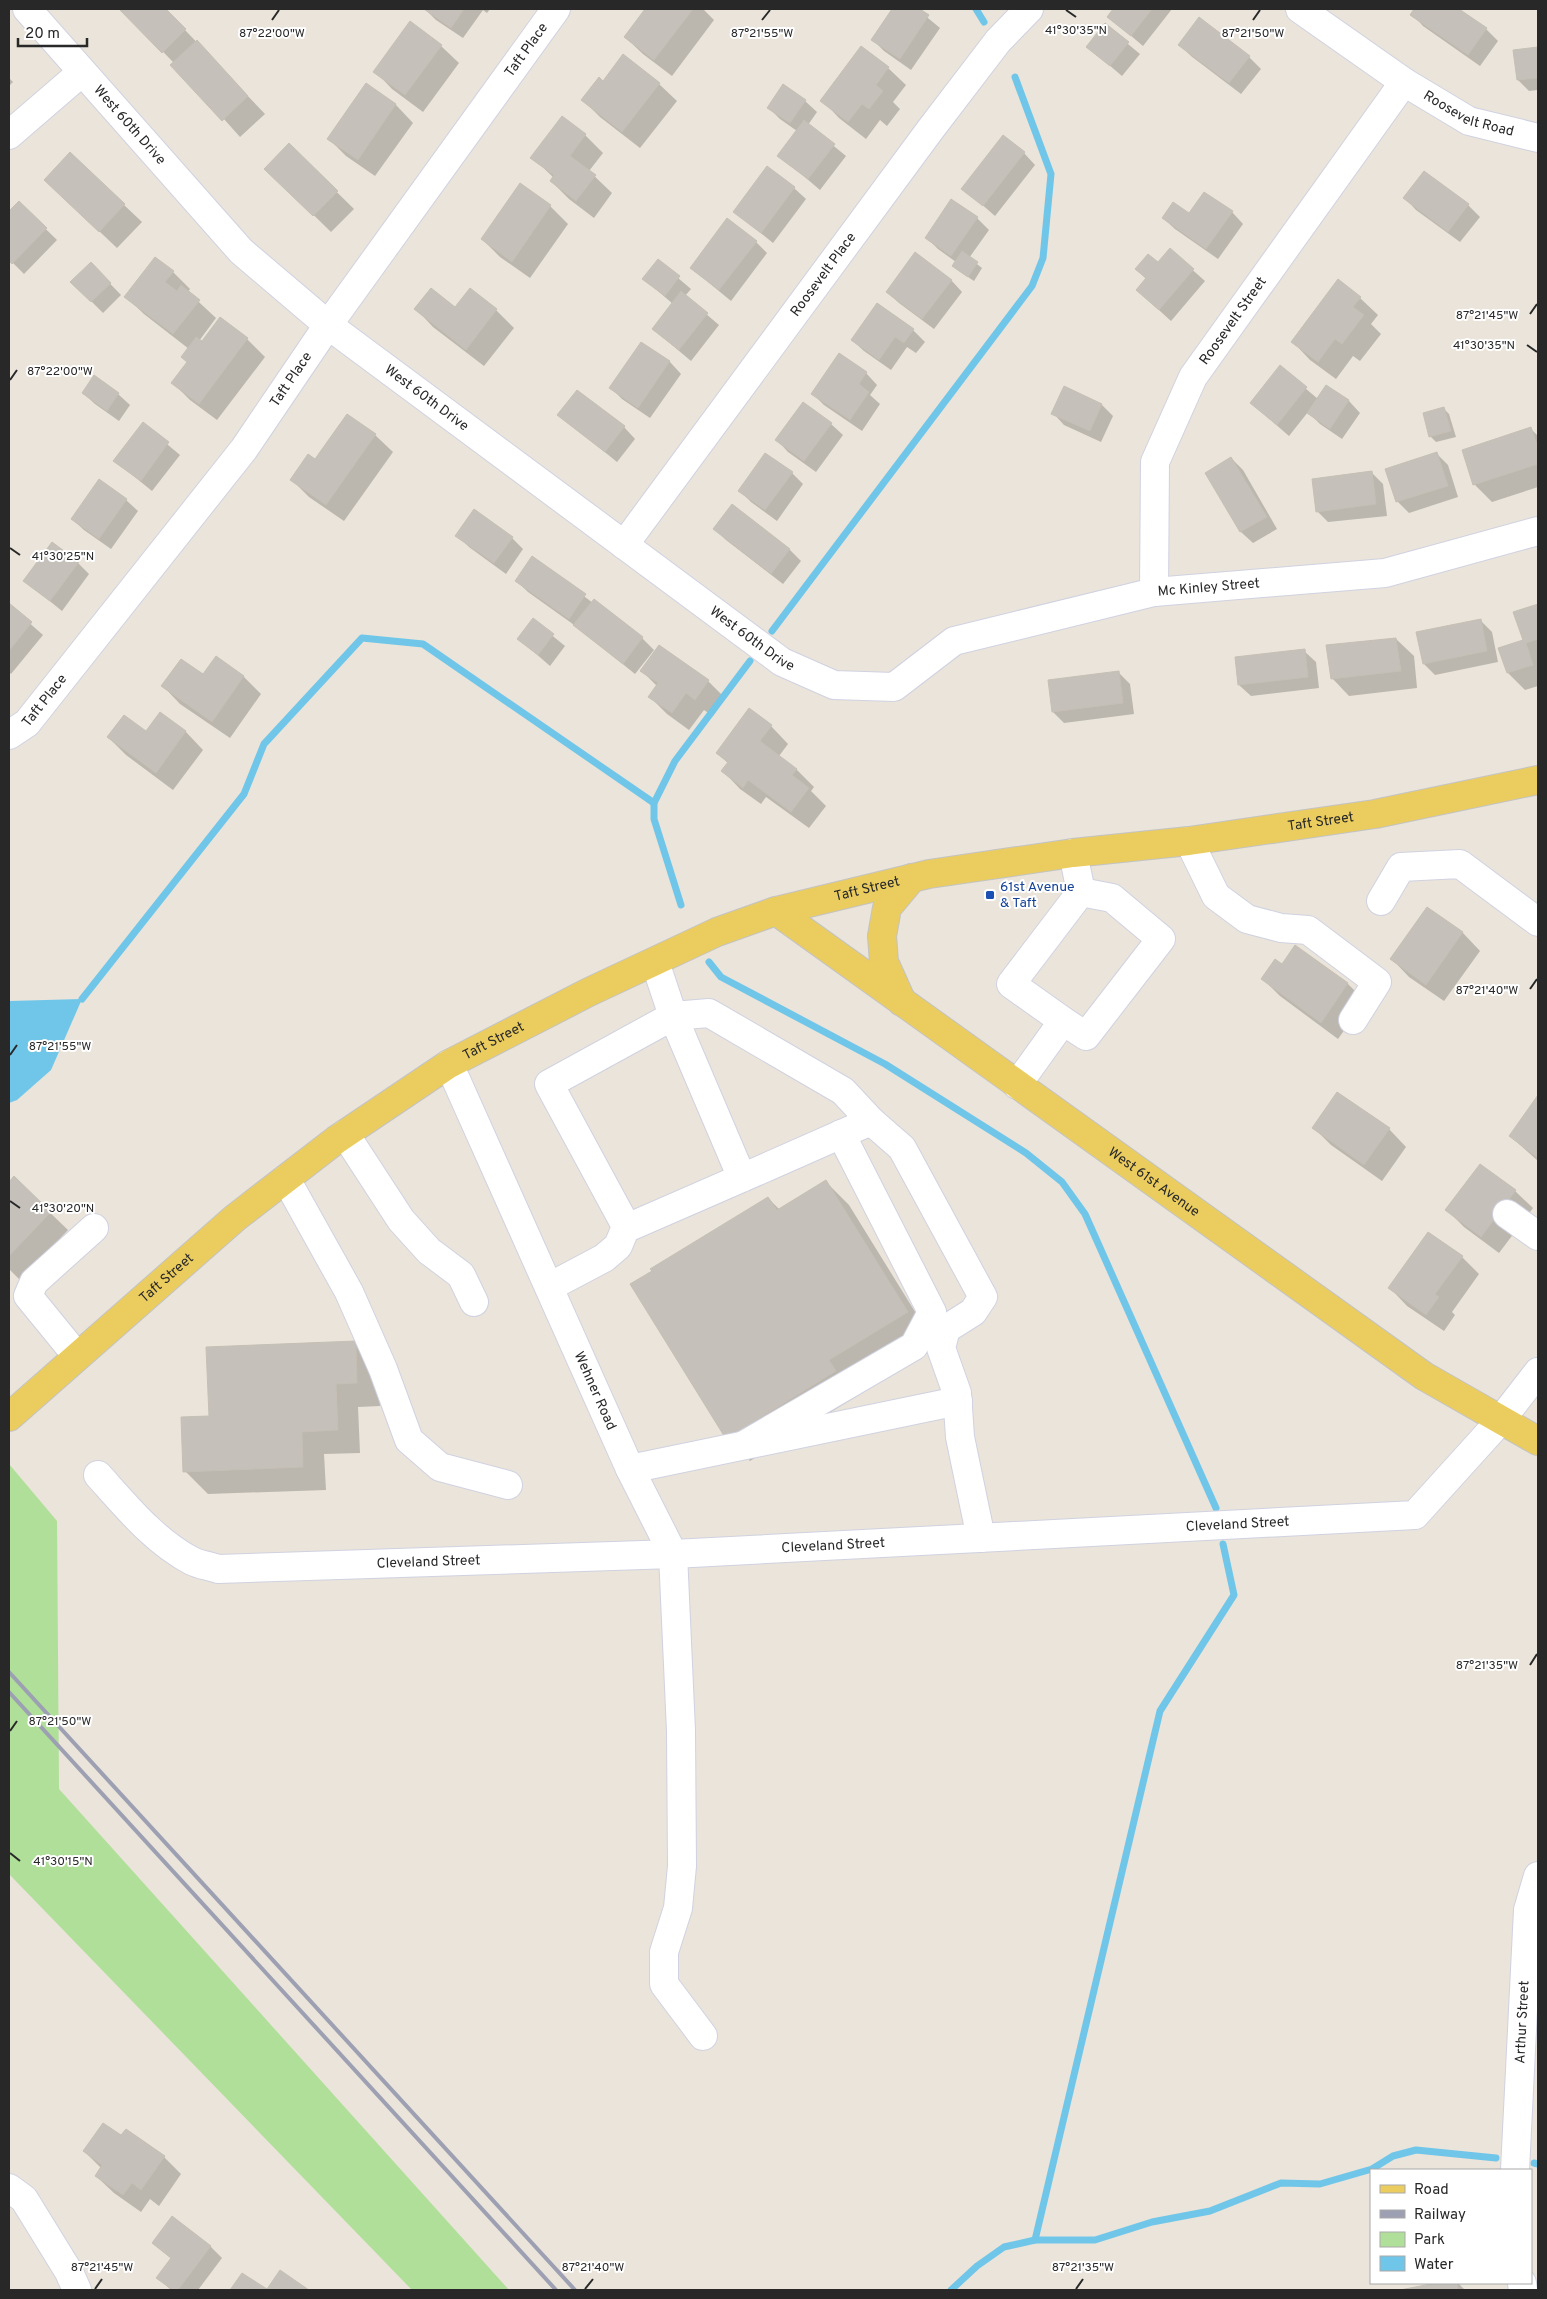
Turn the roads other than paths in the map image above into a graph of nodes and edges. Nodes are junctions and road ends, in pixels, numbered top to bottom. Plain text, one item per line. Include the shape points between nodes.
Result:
1 (27, 9) edge
2 (556, 9) edge
3 (1028, 9) edge
4 (1300, 9) edge
5 (82, 72) junction
6 (1404, 82) junction
7 (9, 135) edge
8 (1538, 138) edge
9 (328, 325) junction
10 (1538, 531) edge
11 (624, 545) junction
12 (1154, 592) junction
13 (894, 687) joint
14 (9, 734) edge
15 (1538, 780) edge
16 (1189, 840) junction
17 (1086, 851) junction
18 (912, 878) junction
19 (1081, 892) junction
20 (1381, 901) dead end
21 (776, 911) junction
22 (1538, 922) edge
23 (654, 962) junction
24 (902, 1003) junction
25 (672, 1016) junction
26 (1353, 1020) dead end
27 (1063, 1021) junction
28 (449, 1064) junction
29 (1018, 1085) junction
30 (871, 1121) junction
31 (345, 1134) junction
32 (842, 1134) junction
33 (742, 1178) junction
34 (286, 1179) junction
35 (1507, 1214) dead end
36 (626, 1227) junction
37 (94, 1228) dead end
38 (1538, 1236) edge
39 (549, 1287) junction
40 (474, 1302) dead end
41 (77, 1356) junction
42 (1538, 1372) edge
43 (958, 1401) junction
44 (9, 1417) edge
45 (1500, 1421) junction
46 (1538, 1442) edge
47 (744, 1445) junction
48 (630, 1468) junction
49 (98, 1476) dead end
50 (508, 1485) dead end
51 (981, 1538) junction
52 (673, 1554) junction
53 (1538, 1876) edge
54 (703, 2036) dead end
55 (1515, 2169) edge
56 (9, 2188) edge
57 (76, 2290) edge

1 - 5 street, West 60th Drive
2 - 9 street, Taft Place
3 - 11 street, Roosevelt Place via 998,41 930,130
4 - 6 street, Roosevelt Road
5 - 7 street
5 - 9 street, West 60th Drive via 241,251
6 - 8 street, Roosevelt Road via 1469,120
6 - 12 street, Roosevelt Street via 1193,377 1155,462
9 - 11 street, West 60th Drive
9 - 14 street, Taft Place via 244,449 27,723
10 - 12 street, Mc Kinley Street via 1385,573
11 - 13 street, West 60th Drive via 782,662 834,685
12 - 13 street, Mc Kinley Street via 954,641
15 - 16 main road, Taft Street via 1375,814
16 - 17 main road, Taft Street
16 - 26 street via 1216,896 1247,919 1281,928 1308,930 1377,982
17 - 18 main road, Taft Street
17 - 19 street
18 - 21 main road, Taft Street
18 - 24 main road via 887,908 882,936 884,962
19 - 27 street via 1012,984
19 - 27 street via 1112,898 1161,939 1086,1036
20 - 22 street via 1401,867 1460,864
21 - 23 main road, Taft Street via 717,932
21 - 24 main road, West 61st Avenue
23 - 25 street
23 - 28 main road, Taft Street
24 - 29 main road, West 61st Avenue
25 - 30 street via 709,1013 843,1091
25 - 33 street
25 - 36 street via 549,1084
27 - 29 street
28 - 31 main road, Taft Street
28 - 39 street, Wehner Road
29 - 45 main road, West 61st Avenue via 1424,1376
30 - 32 street
30 - 43 street via 902,1148 983,1296 973,1312 946,1329 941,1348
31 - 34 main road, Taft Street
31 - 40 street via 401,1220 429,1251 461,1275
32 - 33 street
32 - 47 street via 932,1312 914,1346
33 - 36 street
34 - 41 main road, Taft Street via 235,1218
34 - 50 street via 349,1292 383,1369 409,1440 440,1467
35 - 38 street
36 - 39 street via 618,1246 604,1258
37 - 41 street via 34,1282 28,1296
39 - 48 street, Wehner Road
41 - 44 main road, Taft Street
42 - 45 street, Cleveland Street
43 - 47 street
43 - 51 street via 960,1437
45 - 46 main road, West 61st Avenue
45 - 51 street, Cleveland Street via 1415,1515
47 - 48 street
48 - 52 street, Wehner Road
49 - 52 street, Cleveland Street via 157,1536 193,1561 218,1569
51 - 52 street, Cleveland Street
52 - 54 street, Wehner Road via 681,1731 682,1866 678,1908 664,1952 664,1984
53 - 55 street, Arthur Street via 1528,1910
56 - 57 street via 24,2199 69,2272

